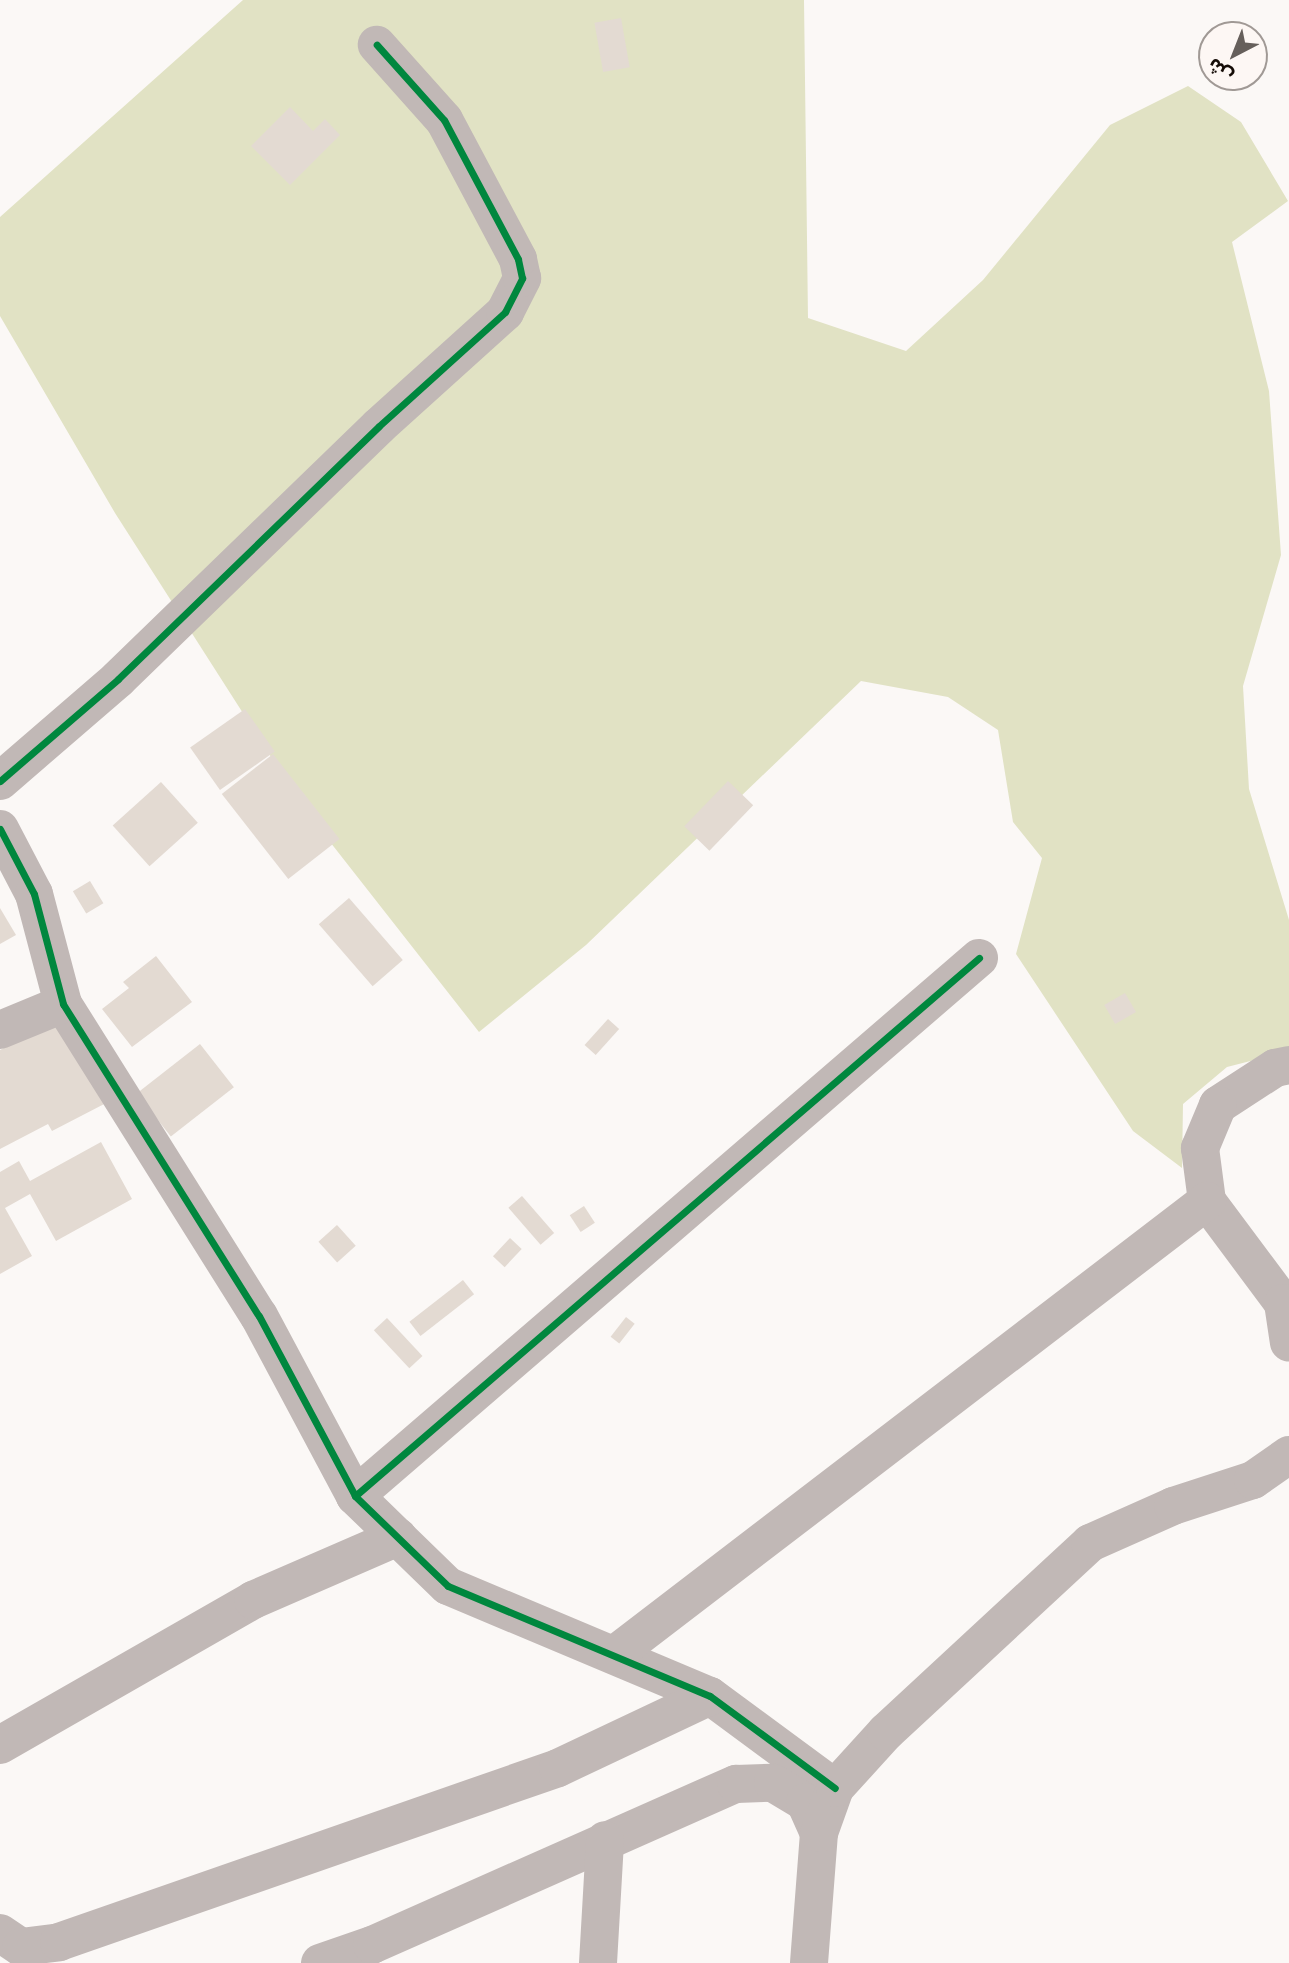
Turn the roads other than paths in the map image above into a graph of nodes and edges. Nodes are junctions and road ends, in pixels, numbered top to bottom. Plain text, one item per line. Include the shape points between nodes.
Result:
1 (377, 46) dead end
2 (0, 781) edge
3 (0, 829) edge
4 (979, 958) dead end
5 (63, 1003) junction
6 (0, 1030) edge
7 (1289, 1065) edge
8 (1207, 1201) junction
9 (1289, 1343) edge
10 (1289, 1455) edge
11 (355, 1496) junction
12 (398, 1537) junction
13 (614, 1655) junction
14 (710, 1696) junction
15 (0, 1745) edge
16 (835, 1788) junction
17 (819, 1833) junction
18 (605, 1840) junction
19 (0, 1933) edge
20 (320, 1963) edge
21 (598, 1963) edge
22 (809, 1963) edge

1 - 2 street via 444,120 518,259 522,278 505,312 379,426 118,679
3 - 5 street via 34,894
4 - 11 street
5 - 6 street
5 - 11 street via 259,1316
7 - 8 street via 1275,1068 1218,1105 1200,1148
8 - 9 street via 1283,1303
8 - 13 street
10 - 16 street via 1253,1480 1173,1506 1090,1543 886,1732
11 - 12 street
12 - 13 street via 448,1586
12 - 15 street via 253,1601
13 - 14 street
14 - 16 street
14 - 19 street via 558,1768 59,1942 21,1947
16 - 17 street
17 - 18 street via 804,1802 773,1783 736,1784
17 - 22 street
18 - 20 street via 372,1945
18 - 21 street

